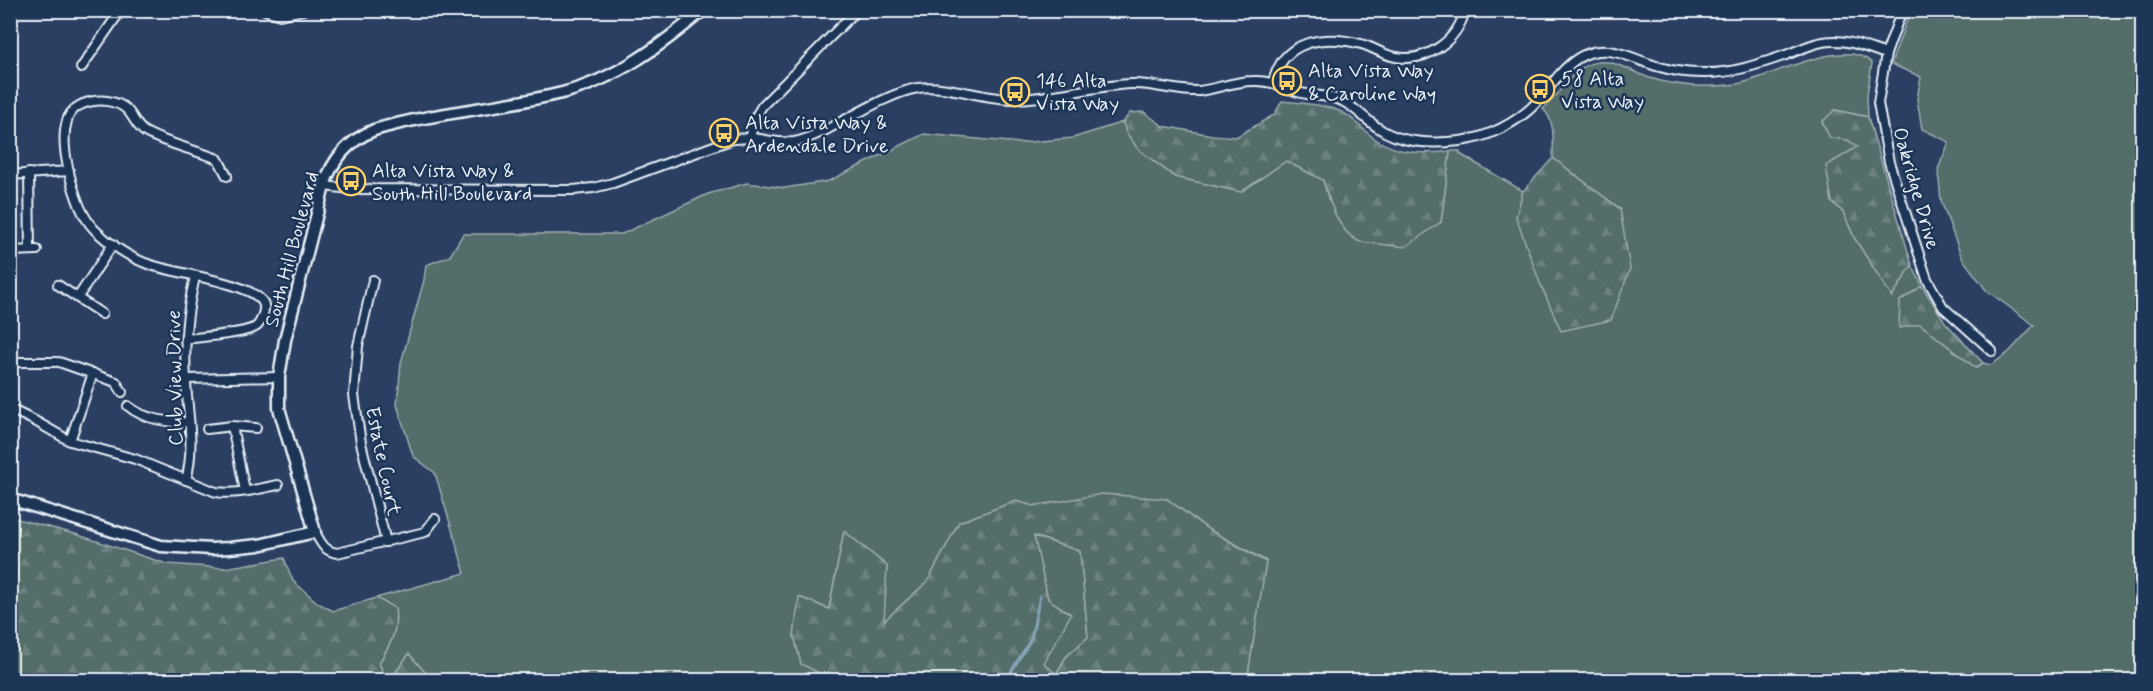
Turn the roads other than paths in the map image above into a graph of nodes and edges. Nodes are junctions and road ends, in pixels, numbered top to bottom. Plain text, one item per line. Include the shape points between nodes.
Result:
1 (121, 10) edge
2 (265, 10) edge
3 (303, 10) edge
4 (703, 10) edge
5 (857, 10) edge
6 (1465, 10) edge
7 (1902, 10) edge
8 (1886, 54) junction
9 (81, 68) dead end
10 (1273, 83) junction
11 (751, 138) junction
12 (69, 171) junction
13 (30, 172) junction
14 (10, 175) edge
15 (227, 176) dead end
16 (324, 186) junction
17 (113, 244) junction
18 (10, 251) edge
19 (195, 277) junction
20 (373, 280) dead end
21 (58, 285) dead end
22 (78, 297) junction
23 (102, 314) dead end
24 (185, 339) junction
25 (1992, 351) dead end
26 (10, 362) edge
27 (93, 373) junction
28 (279, 377) junction
29 (186, 379) junction
30 (123, 392) dead end
31 (128, 406) dead end
32 (10, 409) edge
33 (189, 422) junction
34 (232, 426) junction
35 (256, 428) dead end
36 (207, 429) dead end
37 (70, 441) junction
38 (186, 480) junction
39 (278, 485) dead end
40 (245, 491) junction
41 (10, 499) edge
42 (435, 519) dead end
43 (315, 532) junction
44 (386, 542) junction

1 - 9 street
2 - 3 street via 280,15
4 - 16 street, South Hill Boulevard via 670,38 603,78 564,93 384,127 361,136 338,156
5 - 11 street via 762,106 752,123
6 - 10 street via 1458,30 1429,53 1395,57 1350,41 1310,42 1283,58
7 - 8 street, Oakridge Drive
8 - 10 street via 1834,40 1747,68 1702,74 1658,67 1618,52 1597,51 1576,59 1534,105 1501,128 1481,137 1441,142 1400,139 1376,127 1342,101
8 - 25 street, Oakridge Drive via 1878,103 1883,133 1927,279 1943,306
10 - 11 street via 1254,81 1199,91 1131,84 1035,99 919,88 795,142
11 - 16 street via 716,144 613,183 583,189
12 - 13 street
12 - 15 street via 64,135 68,117 84,104 98,100 121,105 146,132 218,159
12 - 17 street via 85,217
13 - 14 street
13 - 18 street via 33,250
16 - 28 street, South Hill Boulevard
17 - 19 street via 149,265
17 - 22 street
19 - 24 street, Club View Drive
19 - 24 street via 255,293 264,305 264,313 258,325 249,330
20 - 44 street, Estate Court via 358,346 354,395 361,443
21 - 22 street
22 - 23 street
24 - 29 street, Club View Drive
26 - 27 street via 57,362
27 - 30 street via 116,382
27 - 37 street
28 - 29 street
28 - 43 street, South Hill Boulevard via 279,408
29 - 33 street, Club View Drive
31 - 33 street via 136,413
32 - 37 street
33 - 38 street, Club View Drive via 191,454
34 - 35 street
34 - 36 street
34 - 40 street
37 - 38 street via 135,459
38 - 40 street via 216,492
39 - 40 street
41 - 43 street via 161,546 239,547
42 - 44 street via 425,532
43 - 44 street via 329,552

